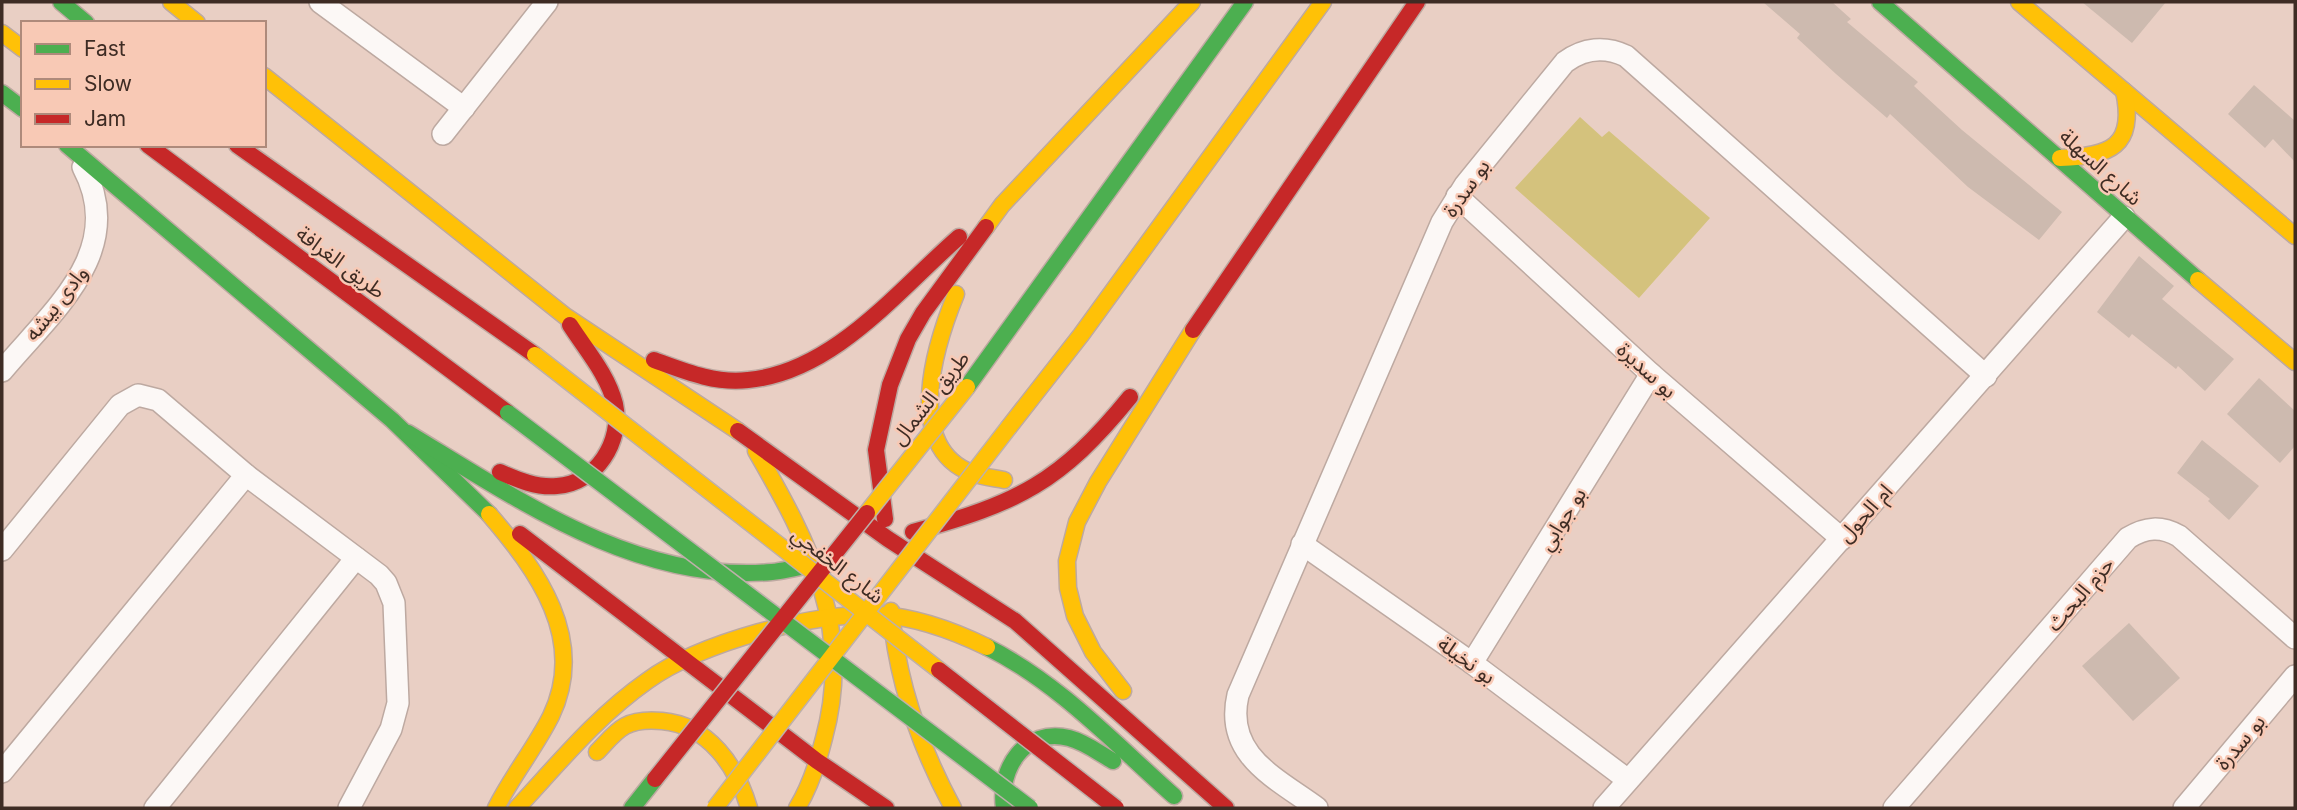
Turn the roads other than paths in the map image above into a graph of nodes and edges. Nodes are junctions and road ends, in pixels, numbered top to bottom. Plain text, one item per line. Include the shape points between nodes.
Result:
1 (61, 2) edge
2 (171, 2) edge
3 (320, 2) edge
4 (546, 2) edge
5 (1192, 2) edge
6 (1245, 2) edge
7 (1323, 2) edge
8 (1417, 2) edge
9 (1880, 2) edge
10 (2019, 2) edge
11 (84, 21) edge
12 (195, 21) edge
13 (2, 33) edge
14 (21, 47) edge
15 (266, 78) edge
16 (2124, 91) junction
17 (2, 93) edge
18 (21, 108) edge
19 (464, 108) junction
20 (443, 134) dead end
21 (151, 147) edge
22 (240, 147) edge
23 (70, 148) edge
24 (2060, 158) junction
25 (1457, 196) junction
26 (1002, 205) junction
27 (2124, 217) junction
28 (2295, 236) edge
29 (1228, 275) junction
30 (565, 316) junction
31 (535, 355) joint
32 (2295, 362) edge
33 (2, 371) edge
34 (1651, 374) junction
35 (1986, 376) junction
36 (408, 433) junction
37 (747, 437) junction
38 (1087, 446) junction
39 (246, 475) junction
40 (471, 497) junction
41 (888, 539) junction
42 (1842, 539) junction
43 (1303, 544) junction
44 (2, 550) edge
45 (356, 558) junction
46 (816, 565) junction
47 (891, 615) junction
48 (831, 619) junction
49 (2295, 638) edge
50 (684, 658) junction
51 (1472, 663) junction
52 (2295, 676) edge
53 (1132, 700) dead end
54 (1152, 720) dead end
55 (817, 761) junction
56 (581, 766) dead end
57 (2, 772) edge
58 (1628, 780) junction
59 (1173, 795) junction
60 (630, 804) edge
61 (155, 808) edge
62 (349, 808) edge
63 (496, 808) edge
64 (517, 808) edge
65 (715, 808) edge
66 (749, 808) edge
67 (797, 808) edge
68 (886, 808) edge
69 (953, 808) edge
70 (1004, 808) edge
71 (1030, 808) edge
72 (1116, 808) edge
73 (1190, 808) edge
74 (1226, 808) edge
75 (1241, 808) edge
76 (1317, 808) edge
77 (1604, 808) edge
78 (1894, 808) edge
79 (2184, 808) edge

1 - 11 main road
2 - 12 main road
3 - 19 street
4 - 19 street
5 - 26 main road
6 - 60 main road, طريق الشمال, bridge via 967,387 655,779
7 - 65 main road, bridge via 1082,335
8 - 29 main road
9 - 24 main road, شارع السهلة
10 - 16 main road
13 - 14 main road
15 - 30 main road
16 - 24 main road via 2131,120 2124,139 2100,154
16 - 28 main road
17 - 18 main road
19 - 20 street
21 - 71 main road, طريق الغرافة, bridge
22 - 31 main road, طريق الغرافة
23 - 33 street, وادى بيشه via 94,190 99,218 90,260
23 - 36 main road
24 - 27 main road, شارع السهلة
25 - 34 street, بو سديرة
25 - 35 street, بو سدرة via 1565,62 1576,53 1613,50 1626,56
25 - 43 street, بو سدرة
26 - 30 main road via 940,253 845,341 786,372 736,380 693,373 664,365
26 - 38 main road via 940,333 928,402 935,437 964,469 1005,480 1033,474
26 - 41 main road via 923,313 890,385 876,450
27 - 32 main road, شارع السهلة
27 - 35 street, ام الحول
29 - 38 main road
29 - 53 main road via 1087,501 1069,547 1068,589 1078,624 1103,667
30 - 36 main road via 616,406 611,445 588,476 564,486 537,486
30 - 37 main road
31 - 72 main road, شارع الخفجي, bridge
34 - 42 street, بو سديرة
34 - 51 street, بو جوابي
35 - 42 street, ام الحول
36 - 40 main road
36 - 46 main road via 562,525 631,552 716,572
37 - 41 main road
37 - 46 main road via 799,525
38 - 41 main road via 1018,498
39 - 44 street via 158,400 138,395 120,405
39 - 45 street
39 - 57 street
40 - 50 main road
40 - 63 main road via 538,578 556,615 563,646 563,678 554,712
41 - 46 main road
41 - 47 main road
41 - 74 main road via 1015,621
42 - 58 street, ام الحول
43 - 51 street, بو نخيلة
43 - 76 street, بو سدرة via 1238,695 1235,721 1253,760
45 - 61 street
45 - 62 street via 379,575 391,593 399,690 391,729
46 - 48 main road
47 - 48 main road
47 - 59 main road via 998,652 1040,679
47 - 69 main road via 910,715
48 - 50 main road via 750,633
48 - 55 main road via 835,668 831,710
49 - 78 street, حزم البحث via 2179,536 2161,528 2139,532 2120,547
50 - 55 main road
50 - 64 main road via 622,701
51 - 58 street, بو نخيلة
52 - 79 street, بو سدرة
54 - 75 main road
55 - 67 main road
55 - 68 main road
56 - 66 main road via 631,724 679,725 721,750 746,790
58 - 77 street, ام الحول
59 - 70 main road via 1076,740 1050,737 1025,746 1007,766 1001,792
59 - 73 main road

